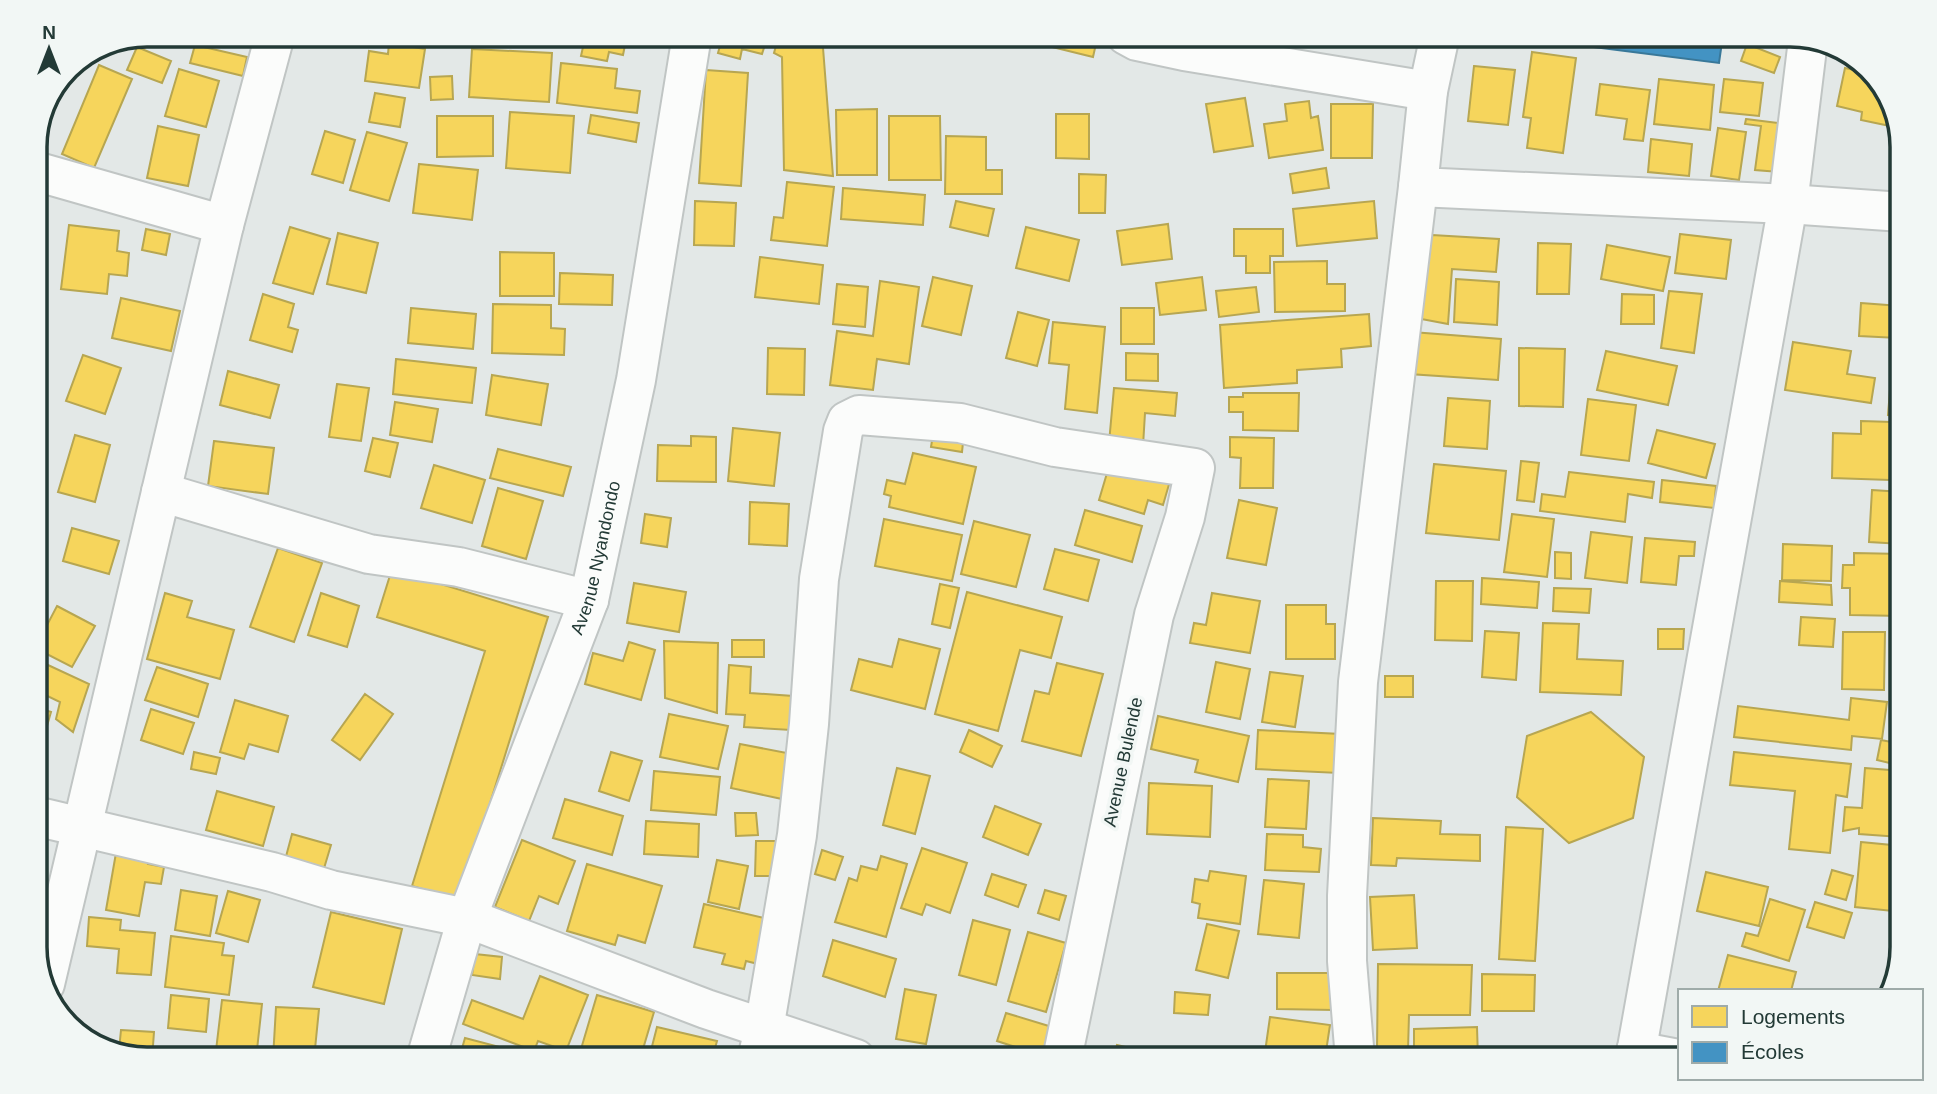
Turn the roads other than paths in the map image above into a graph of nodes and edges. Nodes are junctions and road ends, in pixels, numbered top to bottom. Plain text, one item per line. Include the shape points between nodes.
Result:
1 (272, 47) edge
2 (690, 47) edge
3 (1165, 47) edge
4 (1437, 47) edge
5 (1807, 49) edge
6 (1428, 90) junction
7 (47, 174) edge
8 (1418, 187) junction
9 (1788, 204) junction
10 (1890, 211) edge
11 (224, 225) junction
12 (161, 492) junction
13 (589, 600) junction
14 (47, 818) edge
15 (83, 826) junction
16 (467, 918) junction
17 (49, 967) edge
18 (761, 1044) edge
19 (429, 1047) edge
20 (780, 1047) edge
21 (1064, 1047) edge
22 (1354, 1047) edge
23 (1636, 1047) edge

1 - 11 street
2 - 13 street, Avenue Nyandondo via 636,380
3 - 6 street
4 - 6 street
5 - 9 street
6 - 8 street
7 - 11 street
8 - 9 street
8 - 22 street via 1358,682 1347,896
9 - 10 street
9 - 23 street
11 - 12 street
12 - 13 street via 369,554 459,567
12 - 15 street
13 - 16 street, Avenue Nyandondo
14 - 15 street
15 - 16 street via 331,890
15 - 17 street
16 - 18 street
16 - 19 street, Avenue Nyandondo
18 - 20 street
18 - 21 street, Avenue Bulende via 797,835 819,579 843,431 847,421 859,415 960,423 1055,447 1195,468 1185,517 1153,615

